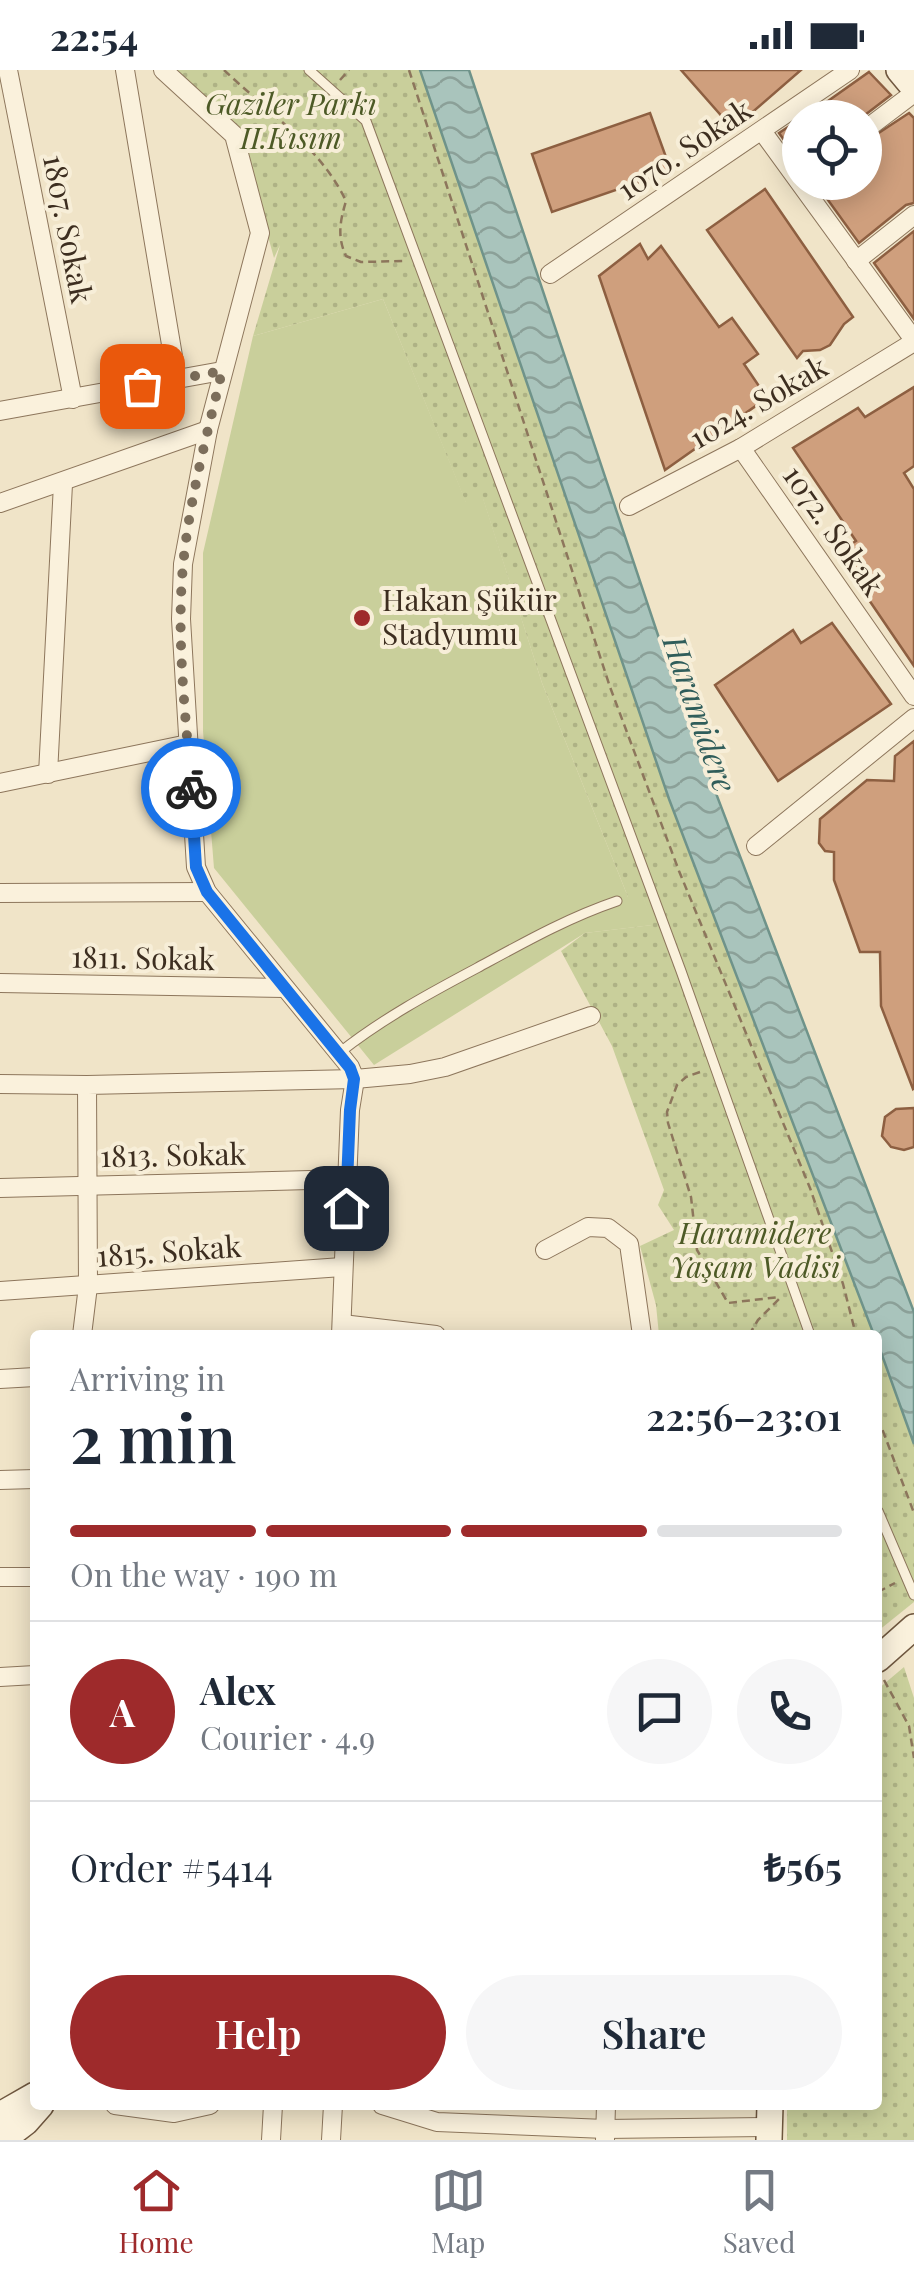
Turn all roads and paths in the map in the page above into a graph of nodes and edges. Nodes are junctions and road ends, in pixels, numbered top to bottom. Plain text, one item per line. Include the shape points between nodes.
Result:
1 (8, 70) edge
2 (125, 70) edge
3 (163, 70) edge
4 (224, 70) edge
5 (309, 70) edge
6 (410, 70) edge
7 (850, 70) edge
8 (899, 70) edge
9 (914, 90) edge
10 (882, 116) edge
11 (762, 131) junction
12 (782, 157) edge
13 (813, 200) edge
14 (914, 215) edge
15 (417, 260) junction
16 (856, 261) junction
17 (550, 274) dead end
18 (914, 341) edge
19 (222, 371) junction
20 (177, 380) junction
21 (73, 399) junction
22 (0, 411) edge
23 (208, 430) junction
24 (741, 448) junction
25 (63, 484) junction
26 (0, 503) edge
27 (629, 506) dead end
28 (914, 696) edge
29 (914, 718) edge
30 (188, 744) junction
31 (48, 774) junction
32 (0, 783) edge
33 (756, 846) dead end
34 (207, 892) junction
35 (0, 893) edge
36 (617, 901) dead end
37 (0, 983) edge
38 (284, 988) junction
39 (592, 1016) dead end
40 (338, 1053) junction
41 (714, 1066) junction
42 (354, 1079) junction
43 (0, 1084) edge
44 (87, 1085) junction
45 (348, 1180) junction
46 (87, 1186) junction
47 (0, 1188) edge
48 (545, 1250) dead end
49 (342, 1267) junction
50 (88, 1286) junction
51 (0, 1291) edge
52 (341, 1329) edge
53 (83, 1330) edge
54 (641, 1330) edge
55 (753, 1330) edge
56 (808, 1330) edge
57 (855, 1330) edge
58 (30, 1376) edge
59 (0, 1379) edge
60 (882, 1429) edge
61 (30, 1479) edge
62 (0, 1480) edge
63 (914, 1513) edge
64 (882, 1521) edge
65 (30, 1576) edge
66 (0, 1577) edge
67 (905, 1578) junction
68 (882, 1590) edge
69 (914, 1595) edge
70 (914, 1627) edge
71 (886, 1665) edge
72 (30, 1675) edge
73 (0, 1677) edge
74 (914, 1758) edge
75 (30, 2098) edge
76 (37, 2110) edge
77 (152, 2110) edge
78 (188, 2110) edge
79 (274, 2110) edge
80 (333, 2110) edge
81 (393, 2110) edge
82 (0, 2118) edge
83 (770, 2124) edge
84 (437, 2131) edge
85 (605, 2134) edge
86 (4, 2140) edge
87 (271, 2140) edge
88 (330, 2140) edge

1 - 21 street, 1807. Sokak
2 - 20 street
3 - 19 street via 234,135 260,233
4 - 15 path via 338,184 346,201 340,224 346,256 361,262
5 - 15 lane via 366,121
6 - 57 path via 610,687 810,1188
7 - 11 street, 1070. Sokak
8 - 9 main road
9 - 10 street
11 - 12 street
11 - 17 street, 1070. Sokak
13 - 16 street
14 - 16 street
15 - 41 lane
16 - 18 street
18 - 24 street, 1024. Sokak
19 - 20 street
19 - 23 street
20 - 21 street
21 - 22 street
23 - 25 street
23 - 30 street via 183,564
24 - 27 street, 1024. Sokak
24 - 28 street, 1072. Sokak
25 - 26 street
25 - 31 street
29 - 33 street
30 - 31 street
30 - 34 street via 196,867
31 - 32 street
34 - 35 street
34 - 38 street
36 - 40 lane via 572,917 443,986 374,1024
37 - 38 street, 1811. Sokak
38 - 40 street
39 - 42 street via 444,1066
40 - 42 street
41 - 55 path via 677,1085 668,1123 691,1197 697,1250 728,1303 781,1296
41 - 56 lane
42 - 44 street
42 - 45 street
43 - 44 street
44 - 46 street
45 - 46 street, 1813. Sokak
45 - 49 street
46 - 47 street, 1813. Sokak
46 - 50 street
48 - 54 street via 588,1227 608,1228 628,1244
49 - 50 street, 1815. Sokak
49 - 52 street
50 - 51 street, 1815. Sokak
50 - 53 street
58 - 59 street
60 - 63 path
61 - 62 street
64 - 67 lane
65 - 66 street
67 - 68 path
67 - 69 lane
70 - 71 main road
71 - 74 path via 883,1680 909,1726
72 - 73 street
75 - 82 main road
76 - 86 main road
77 - 78 street
79 - 87 street
80 - 88 street
81 - 84 street
82 - 86 main road
83 - 85 street
84 - 85 street

